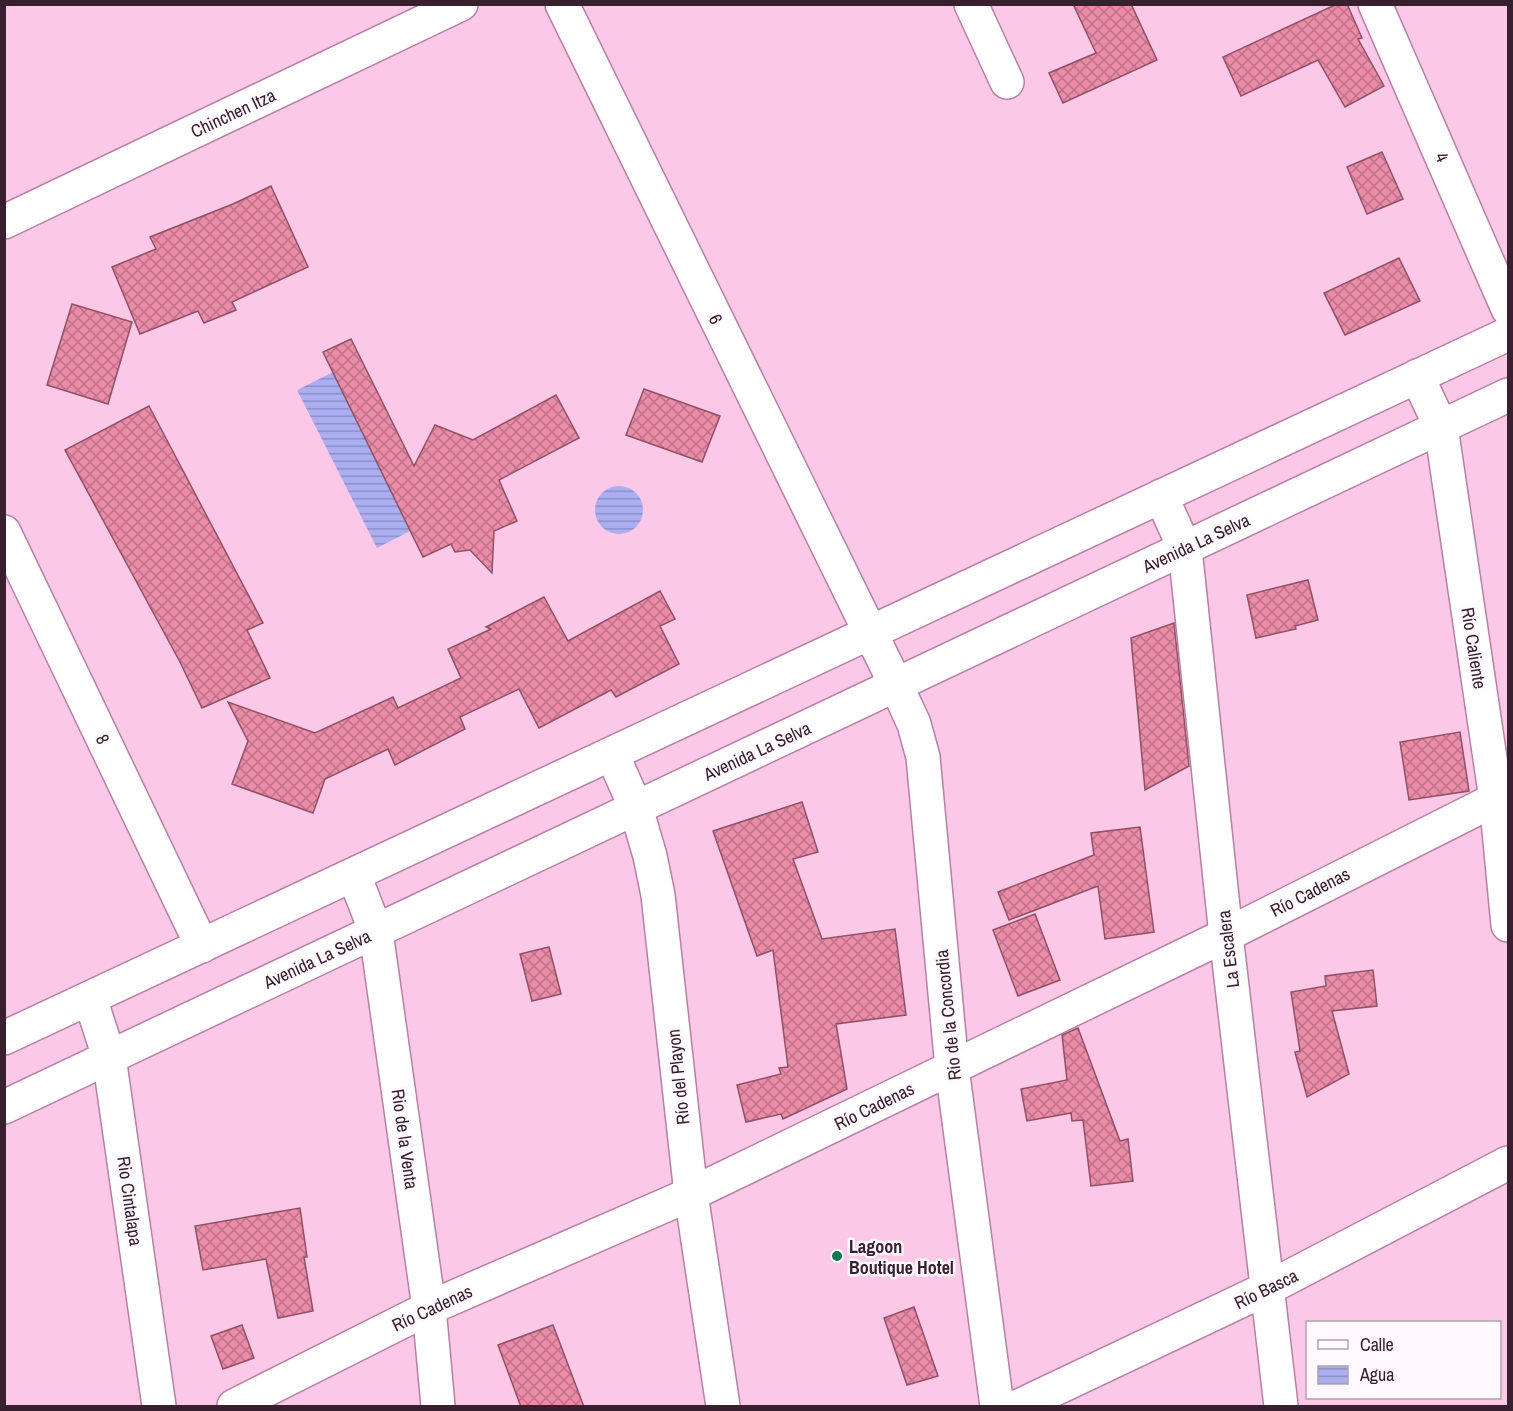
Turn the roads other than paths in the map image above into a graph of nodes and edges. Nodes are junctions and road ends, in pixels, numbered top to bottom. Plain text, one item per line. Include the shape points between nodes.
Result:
1 (461, 4) edge
2 (562, 4) edge
3 (971, 4) edge
4 (1375, 4) edge
5 (1006, 82) dead end
6 (4, 222) edge
7 (1509, 309) edge
8 (1509, 334) edge
9 (1417, 376) junction
10 (1509, 395) edge
11 (1441, 427) junction
12 (1161, 496) junction
13 (4, 532) edge
14 (1185, 549) junction
15 (870, 633) junction
16 (896, 685) junction
17 (612, 754) junction
18 (1502, 796) edge
19 (636, 808) junction
20 (354, 875) junction
21 (1509, 925) edge
22 (376, 932) junction
23 (1226, 934) junction
24 (202, 946) junction
25 (90, 998) junction
26 (4, 1038) edge
27 (109, 1057) junction
28 (952, 1068) junction
29 (4, 1107) edge
30 (1509, 1163) edge
31 (692, 1194) junction
32 (1268, 1288) junction
33 (429, 1308) junction
34 (159, 1407) edge
35 (234, 1407) edge
36 (438, 1407) edge
37 (723, 1407) edge
38 (997, 1407) edge
39 (1020, 1407) edge
40 (1281, 1407) edge

1 - 6 street, Chinchen Itza
2 - 15 street, 6
3 - 5 street
4 - 7 street, 4
8 - 9 street
9 - 11 street, Río Caliente
9 - 12 street
10 - 11 street, Avenida La Selva
11 - 14 street, Avenida La Selva
11 - 18 street, Río Caliente
12 - 14 street, La Escalera
12 - 15 street
13 - 24 street, 8
14 - 16 street, Avenida La Selva
14 - 23 street, La Escalera
15 - 16 street, Rio de la Concordia
15 - 17 street
16 - 19 street, Avenida La Selva
16 - 28 street, Rio de la Concordia via 914,724 923,757
17 - 19 street, Río del Playon
17 - 20 street
18 - 21 street, Río Caliente
18 - 23 street, Río Cadenas
19 - 22 street, Avenida La Selva
19 - 31 street, Río del Playon via 658,895
20 - 22 street, Rio de la Venta
20 - 24 street
22 - 27 street, Avenida La Selva
22 - 33 street, Rio de la Venta
23 - 28 street, Río Cadenas
23 - 32 street, La Escalera
24 - 25 street
25 - 26 street
25 - 27 street, Rio Cintalapa
27 - 29 street, Avenida La Selva
27 - 34 street, Rio Cintalapa
28 - 31 street, Río Cadenas
28 - 38 street, Rio de la Concordia
30 - 32 street, Río Basca
31 - 33 street, Río Cadenas
31 - 37 street, Río del Playon
32 - 39 street, Río Basca
32 - 40 street, La Escalera
33 - 35 street, Río Cadenas
33 - 36 street, Rio de la Venta

